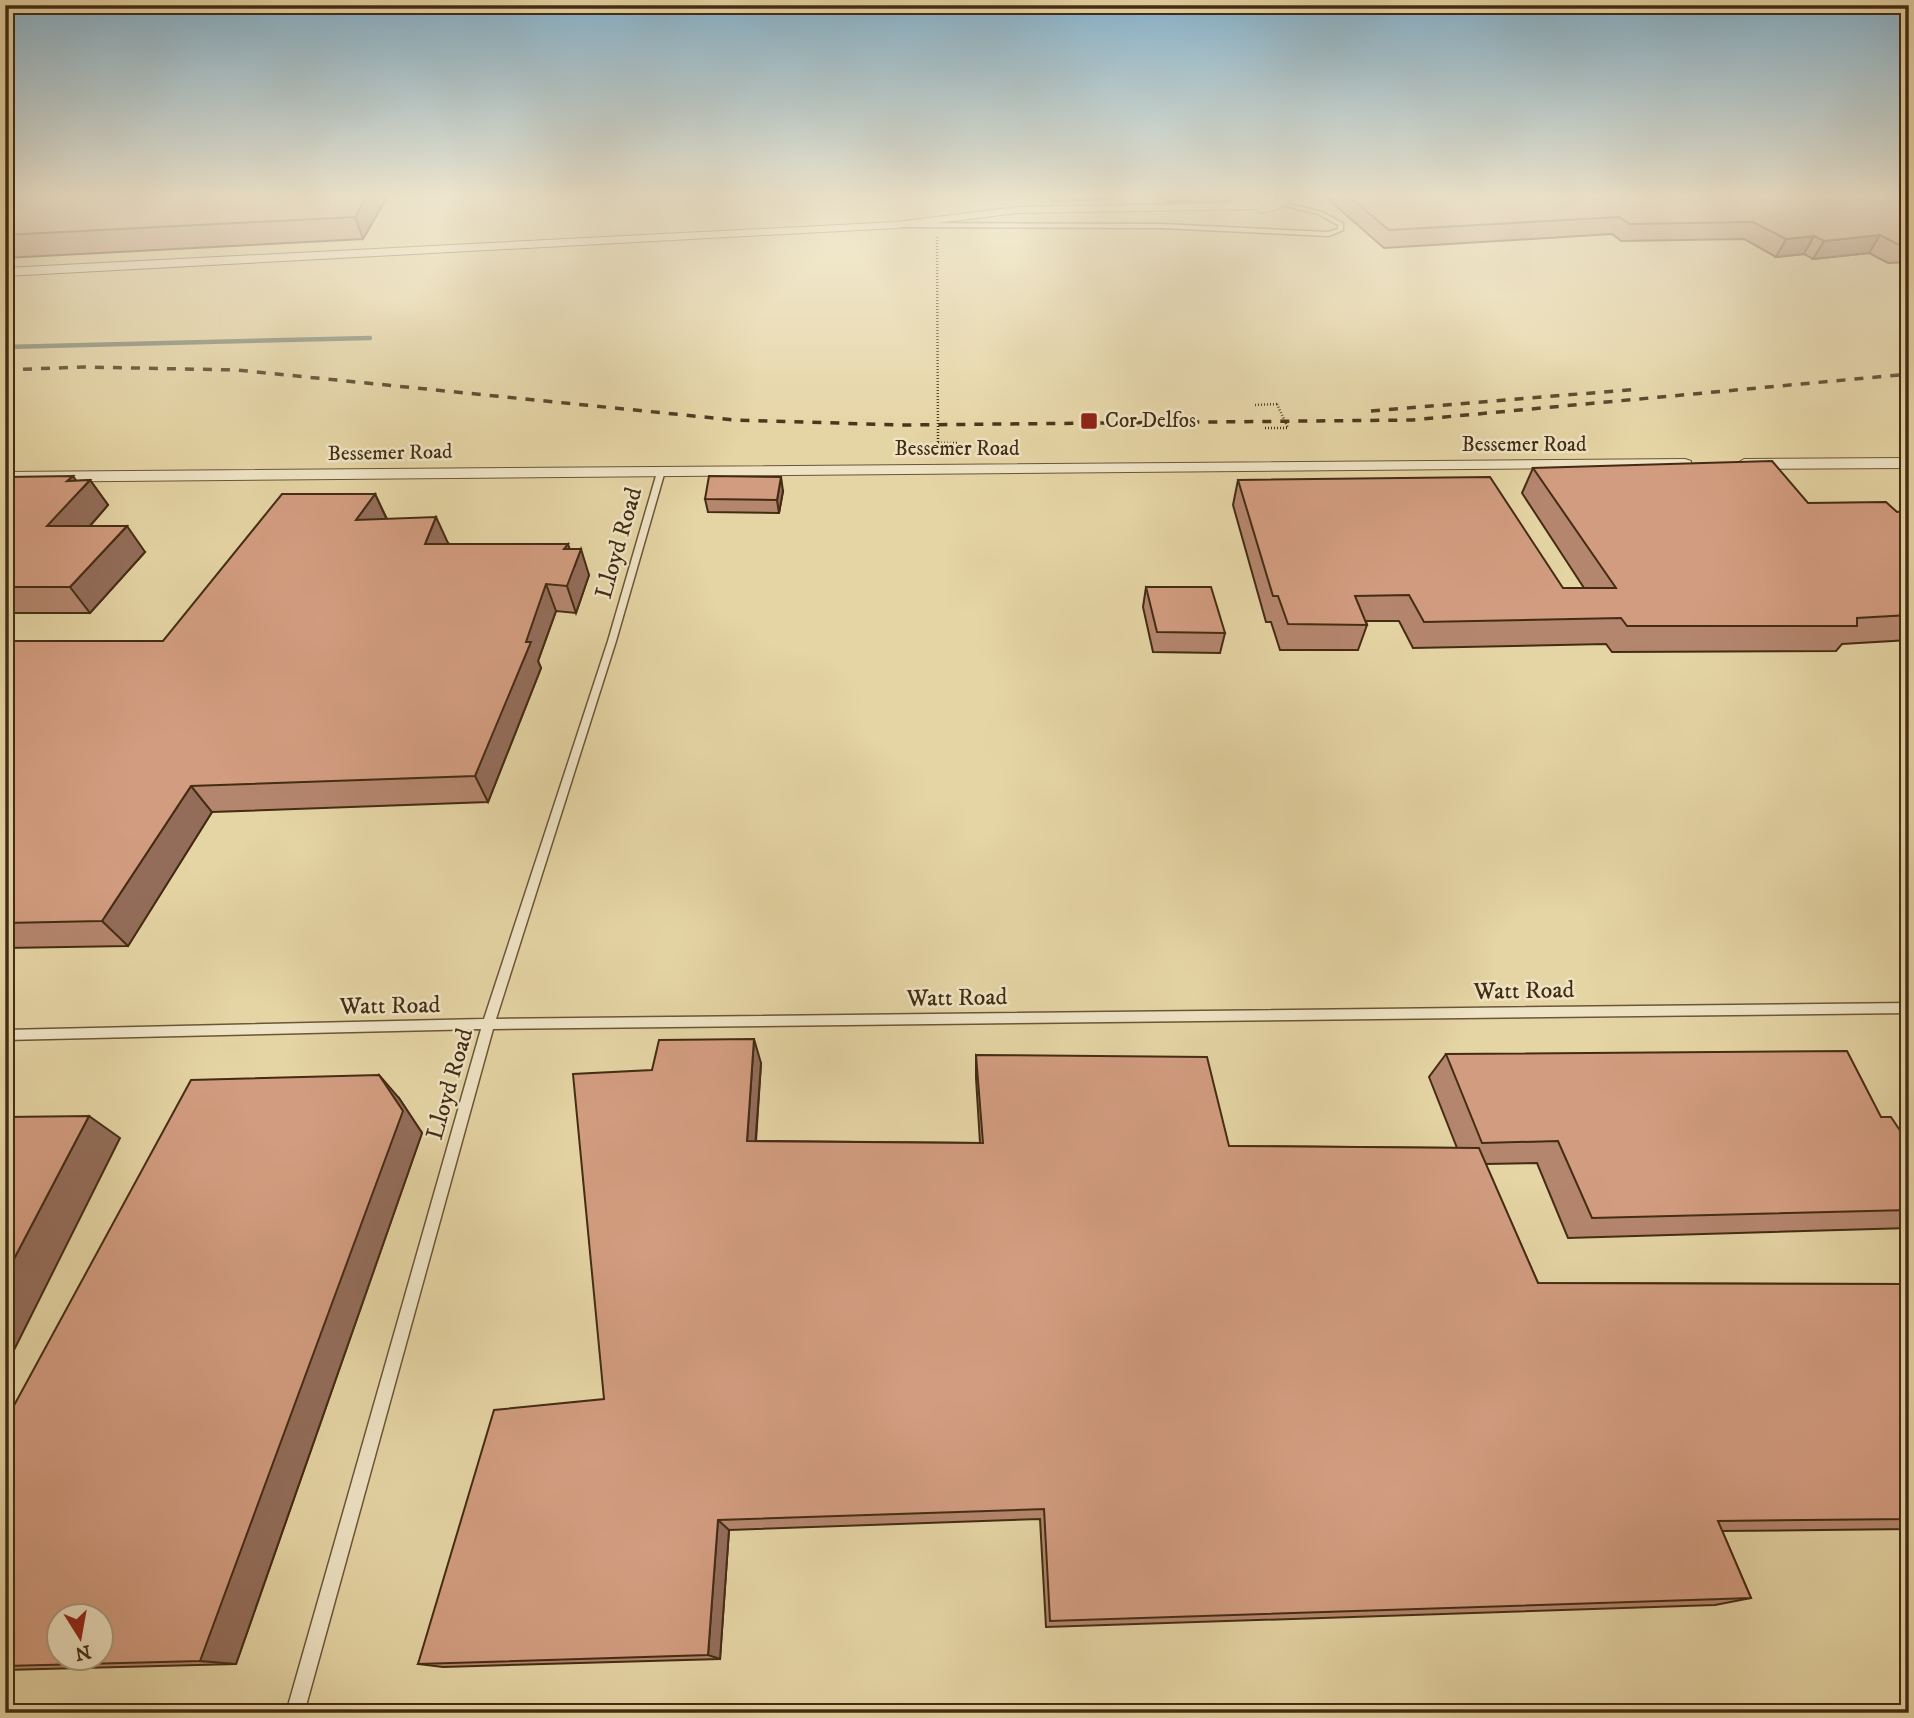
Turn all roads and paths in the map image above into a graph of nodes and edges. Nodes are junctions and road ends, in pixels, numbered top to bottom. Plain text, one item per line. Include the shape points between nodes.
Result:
1 (147, 274) edge
2 (937, 274) edge
3 (5, 282) edge
4 (1255, 405) dead end
5 (1265, 428) dead end
6 (971, 450) dead end
7 (1909, 463) edge
8 (1702, 464) edge
9 (1729, 464) edge
10 (661, 471) junction
11 (5, 477) edge
12 (1909, 1008) edge
13 (488, 1024) junction
14 (5, 1035) edge
15 (295, 1713) edge

1 - 3 street
2 - 6 path, bridge via 937,443 957,443 957,450
4 - 5 path, bridge via 1277,404 1287,428
7 - 9 street
8 - 10 street, Bessemer Road
10 - 11 street, Bessemer Road
10 - 13 lane, Lloyd Road via 612,641
12 - 13 lane, Watt Road
13 - 14 lane, Watt Road
13 - 15 lane, Lloyd Road

